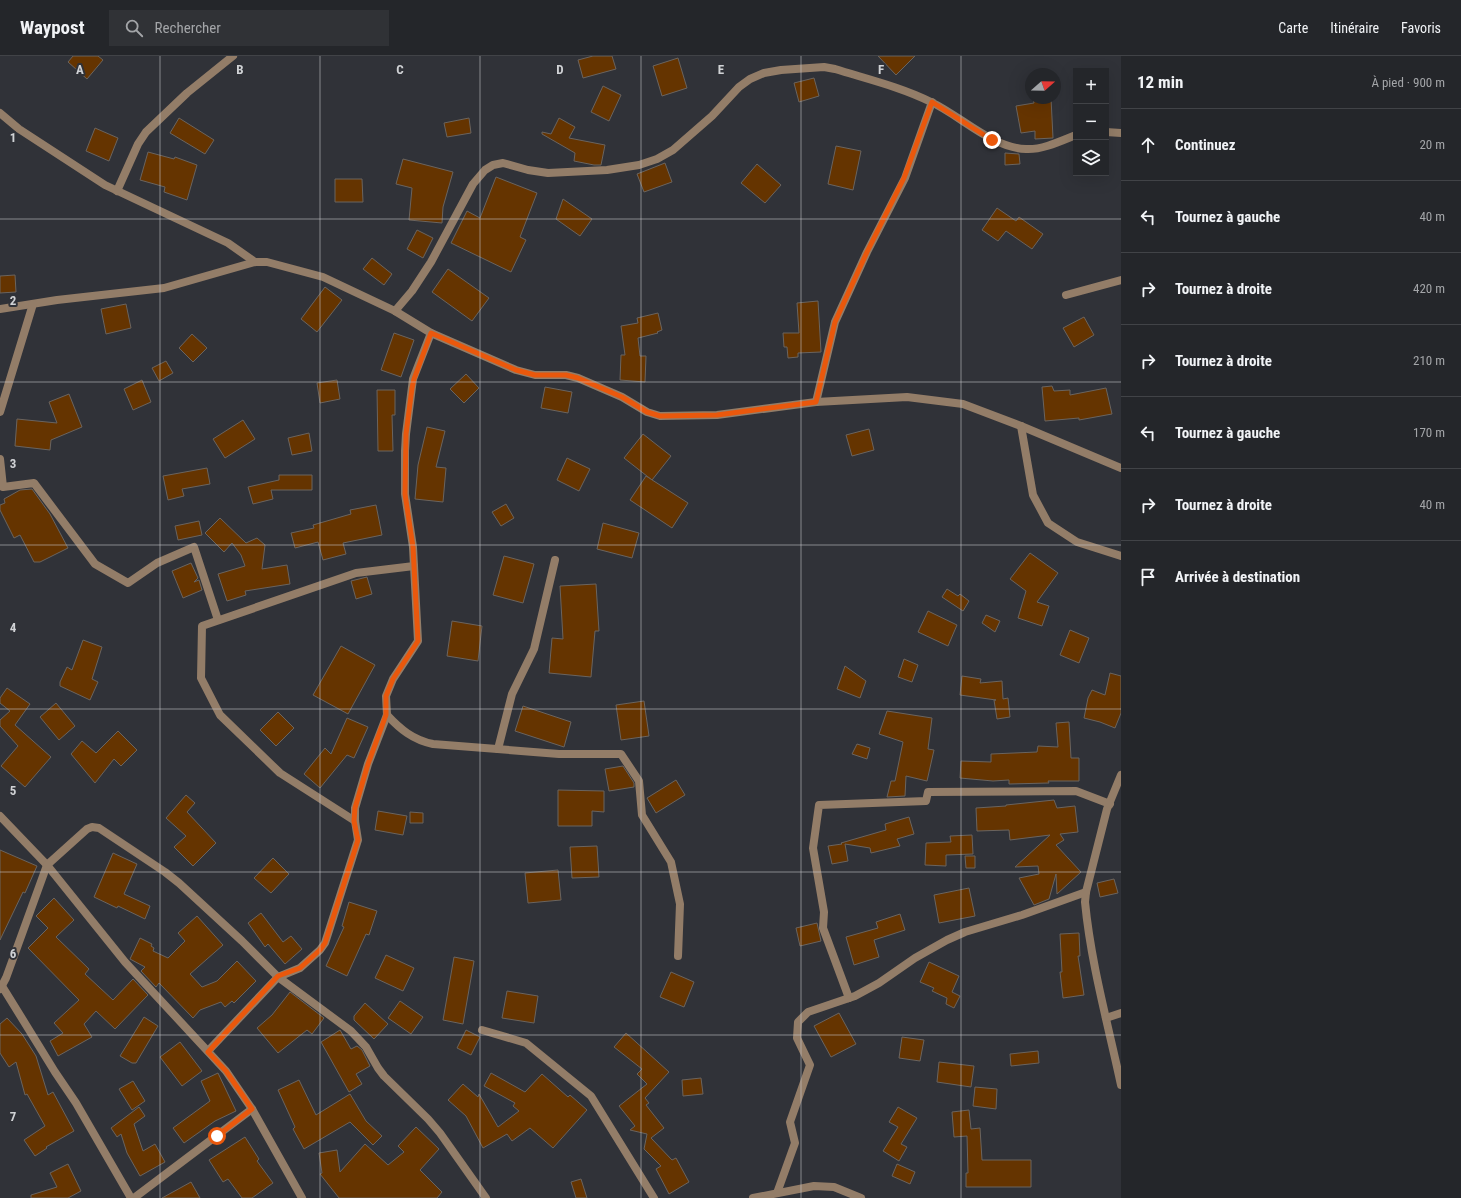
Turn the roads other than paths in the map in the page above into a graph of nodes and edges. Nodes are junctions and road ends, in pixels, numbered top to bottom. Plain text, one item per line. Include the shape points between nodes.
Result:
1 (234, 56) edge
2 (932, 102) junction
3 (1, 116) edge
4 (1109, 132) edge
5 (1121, 133) edge
6 (1073, 136) edge
7 (117, 191) junction
8 (255, 262) junction
9 (1121, 280) edge
10 (1066, 295) dead end
11 (34, 304) junction
12 (0, 309) edge
13 (395, 312) junction
14 (431, 333) junction
15 (816, 402) junction
16 (0, 412) edge
17 (1021, 426) junction
18 (0, 460) edge
19 (1121, 468) edge
20 (1121, 556) edge
21 (555, 560) dead end
22 (414, 566) junction
23 (218, 620) junction
24 (386, 715) junction
25 (498, 749) junction
26 (1121, 774) edge
27 (1110, 804) junction
28 (0, 816) edge
29 (354, 821) junction
30 (47, 865) junction
31 (1086, 892) junction
32 (678, 956) dead end
33 (278, 976) junction
34 (1, 988) edge
35 (849, 998) junction
36 (1121, 1013) edge
37 (1106, 1018) junction
38 (482, 1030) dead end
39 (208, 1052) junction
40 (1121, 1085) edge
41 (252, 1109) junction
42 (776, 1193) junction
43 (133, 1198) edge
44 (302, 1198) edge
45 (486, 1198) edge
46 (654, 1198) edge
47 (753, 1198) edge
48 (861, 1198) edge

1 - 7 street via 187,93 146,132
2 - 6 street via 992,140 1016,148 1040,148
2 - 13 street via 835,69 824,67 782,70 750,79 673,150 639,165 608,170 548,173 503,163 494,165 485,170 473,184 430,262
2 - 15 street via 904,178 835,322
3 - 7 street
4 - 5 street
7 - 8 street via 228,242
8 - 11 street via 164,288
8 - 13 street via 267,262 323,277
9 - 10 street
11 - 12 street
11 - 16 street
13 - 14 street
14 - 15 street via 516,370 535,375 566,375 578,378 660,416 717,415
14 - 22 street via 414,379 406,434 405,494
15 - 17 street via 907,397 963,404
17 - 19 street
17 - 20 street via 1034,495 1048,523 1077,542
18 - 23 street via 3,487 34,483 95,564 128,584 157,563 194,547
21 - 25 street via 534,649 512,694
22 - 23 street via 356,573
22 - 24 street via 418,641 389,686
23 - 29 street via 202,626 201,678 220,715 280,773
24 - 25 street via 403,731 426,743
24 - 29 street via 368,764 355,808
25 - 32 street via 559,754 621,754 639,781 642,815 671,862 680,904
26 - 27 street
27 - 31 street
27 - 35 street via 1076,791 928,792 926,801 819,805 813,848 824,912 823,928
28 - 30 street
29 - 33 street via 358,840 325,943 300,968
30 - 33 street via 87,829 99,828 180,883
30 - 34 street
30 - 39 street via 124,962
31 - 35 street via 947,940 879,983
31 - 37 street via 1086,914
33 - 39 street
33 - 45 street via 359,1039 384,1076 440,1133
34 - 43 street via 76,1103
35 - 42 street via 808,1012 798,1022 797,1038 810,1065 790,1122 795,1143
36 - 37 street
37 - 40 street
38 - 46 street via 526,1042 591,1096
39 - 41 street via 226,1071
41 - 43 street
41 - 44 street
42 - 47 street
42 - 48 street via 814,1186 834,1187

